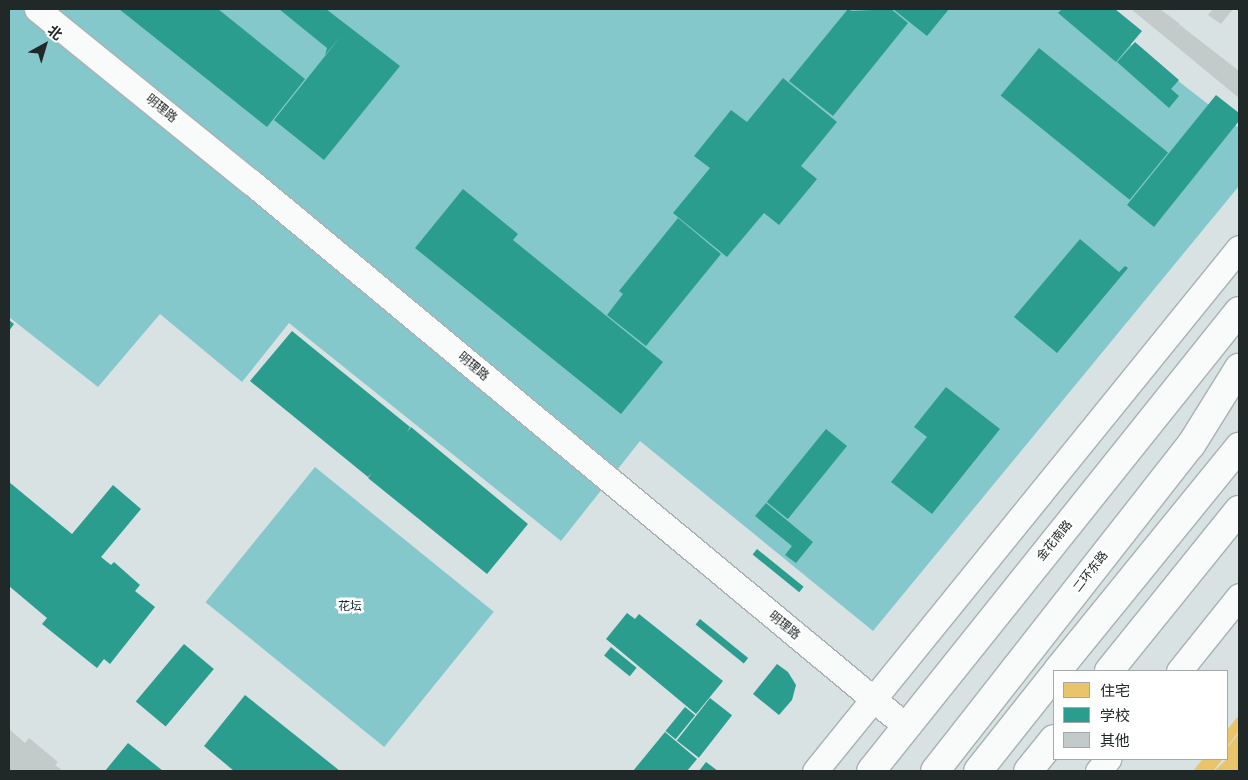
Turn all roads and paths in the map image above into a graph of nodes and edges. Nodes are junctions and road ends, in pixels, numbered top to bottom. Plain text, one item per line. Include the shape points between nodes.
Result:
1 (37, 9) edge
2 (1239, 248) edge
3 (1239, 311) edge
4 (1239, 368) edge
5 (1239, 447) edge
6 (1239, 510) edge
7 (1239, 596) edge
8 (1058, 670) edge
9 (1110, 670) edge
10 (1180, 670) edge
11 (1053, 675) edge
12 (873, 700) junction
13 (906, 728) junction
14 (1053, 740) edge
15 (1107, 760) edge
16 (815, 771) edge
17 (871, 771) edge
18 (935, 771) edge
19 (978, 771) edge
20 (1028, 771) edge
21 (1098, 771) edge

1 - 12 street, 明理路 via 252,182
2 - 12 street
3 - 13 main road, 金花南路
4 - 18 main road, 二环东路 via 1192,445
5 - 8 main road
6 - 9 main road
7 - 10 street
11 - 19 main road
12 - 13 street, 明理路
12 - 16 street
13 - 17 main road, 金花南路
14 - 20 main road
15 - 21 street

